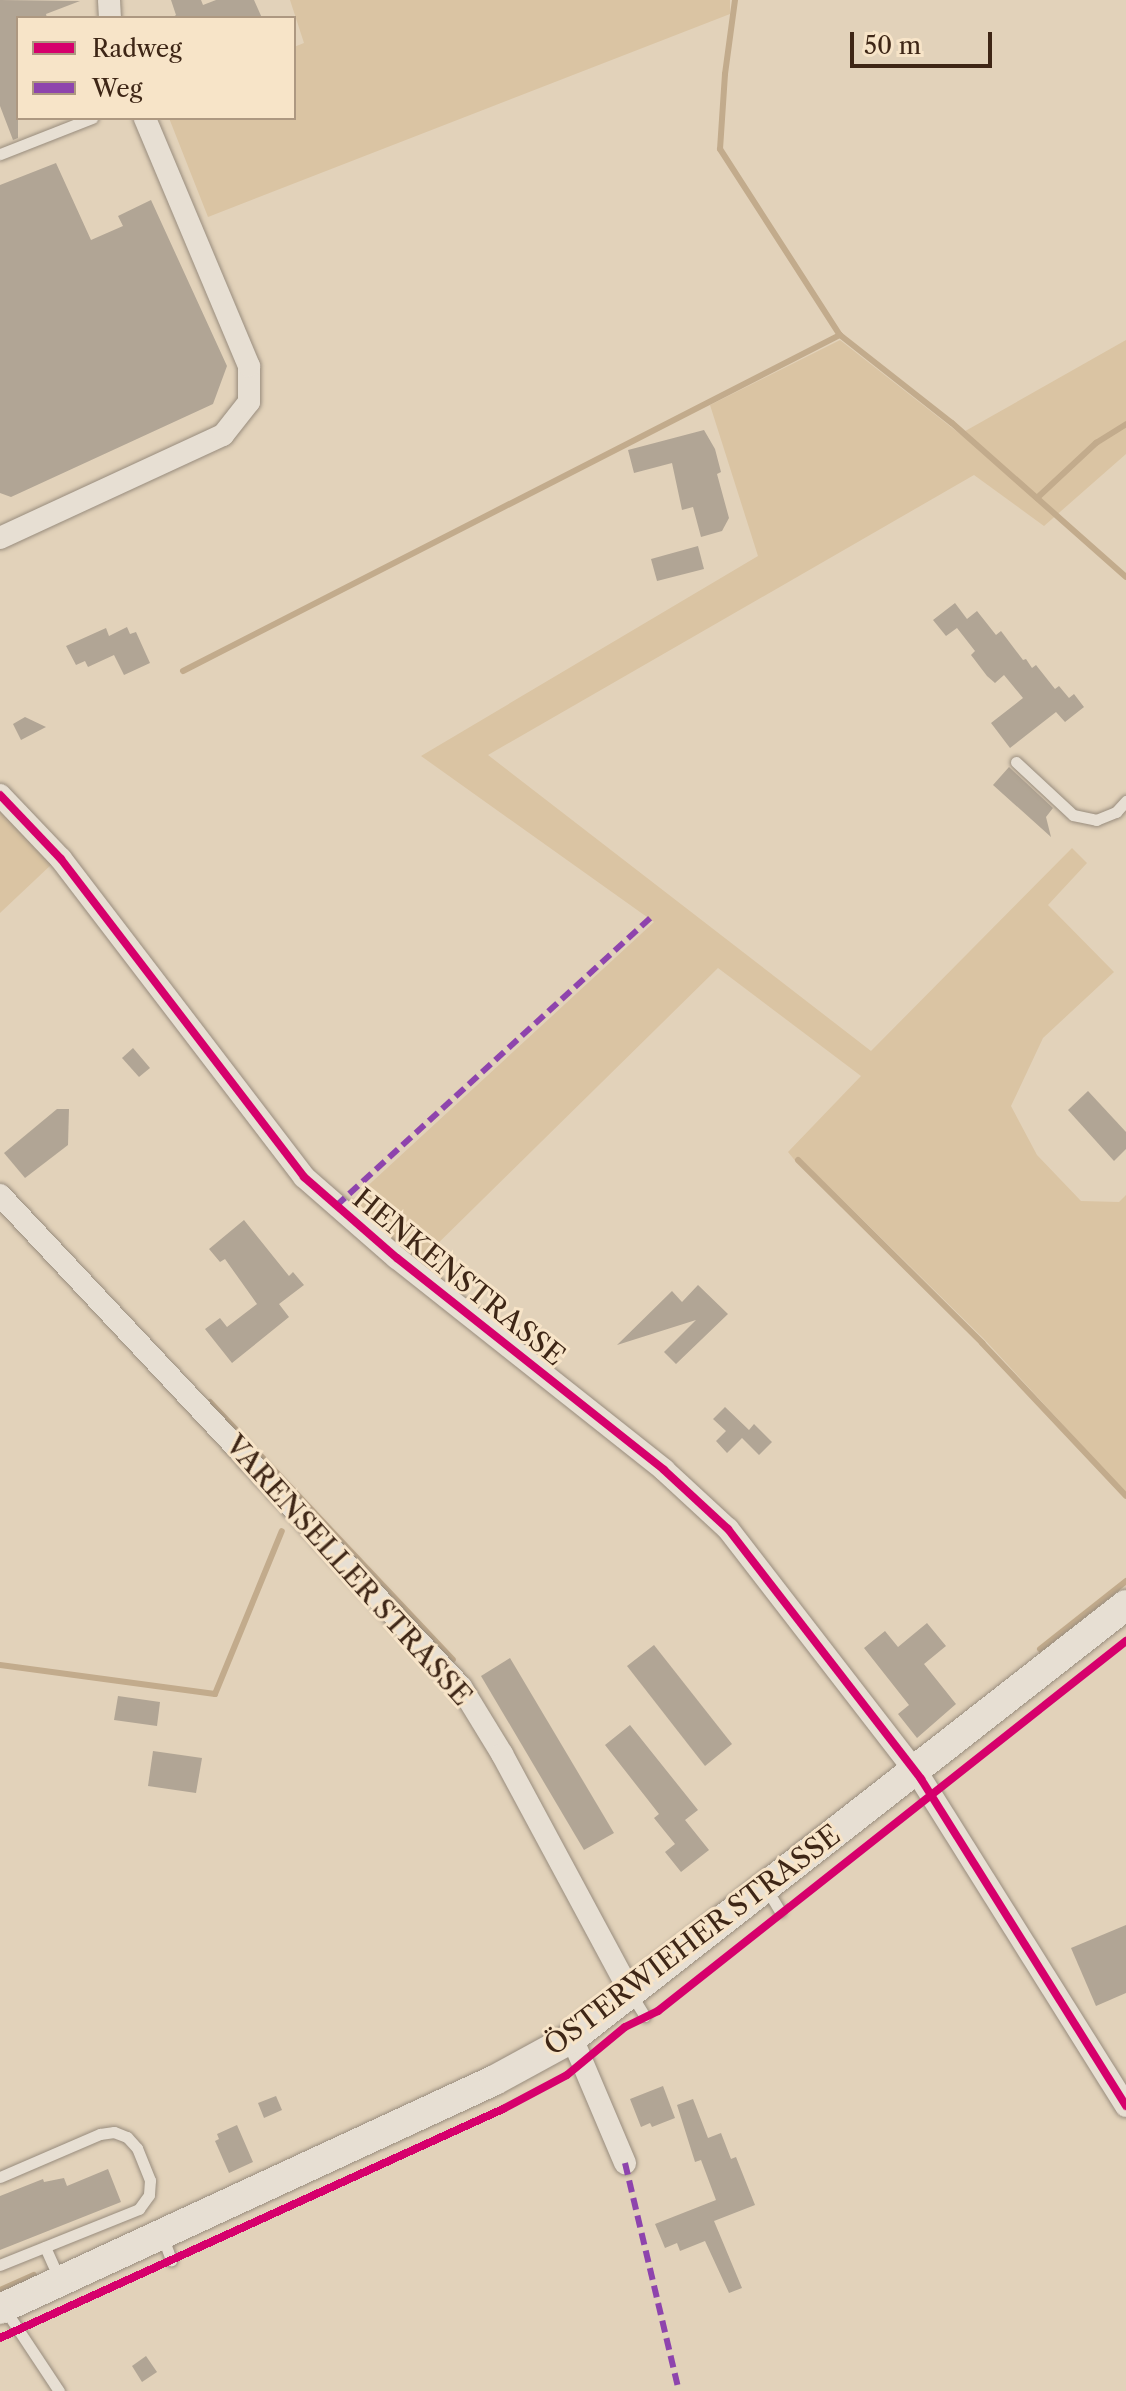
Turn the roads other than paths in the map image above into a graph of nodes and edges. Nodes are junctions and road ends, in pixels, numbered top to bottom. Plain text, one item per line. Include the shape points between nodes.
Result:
1 (87, 120) edge
2 (146, 120) edge
3 (0, 154) edge
4 (0, 538) edge
5 (1016, 762) dead end
6 (0, 795) edge
7 (1126, 801) edge
8 (0, 1195) edge
9 (1126, 1605) edge
10 (914, 1769) junction
11 (638, 2005) junction
12 (572, 2038) junction
13 (1126, 2106) edge
14 (625, 2163) dead end
15 (0, 2177) edge
16 (45, 2247) junction
17 (0, 2265) edge
18 (60, 2281) junction
19 (2, 2308) edge
20 (59, 2391) edge

1 - 3 lane
2 - 4 street via 249,366 249,402 223,435
5 - 7 lane via 1073,815 1096,820
6 - 10 street, HENKENSTRASSE via 61,859 304,1177 703,1504
8 - 11 street, VARENSELLER STRASSE via 461,1687
9 - 10 street, ÖSTERWIEHER STRASSE
10 - 11 street, ÖSTERWIEHER STRASSE via 773,1900
10 - 13 street, HENKENSTRASSE
11 - 12 street, ÖSTERWIEHER STRASSE
12 - 14 street
12 - 18 street, ÖSTERWIEHER STRASSE via 166,2247
15 - 16 lane via 100,2134 114,2132 137,2148 150,2180 146,2203
16 - 17 lane
16 - 18 lane
18 - 19 street, ÖSTERWIEHER STRASSE
19 - 20 lane

